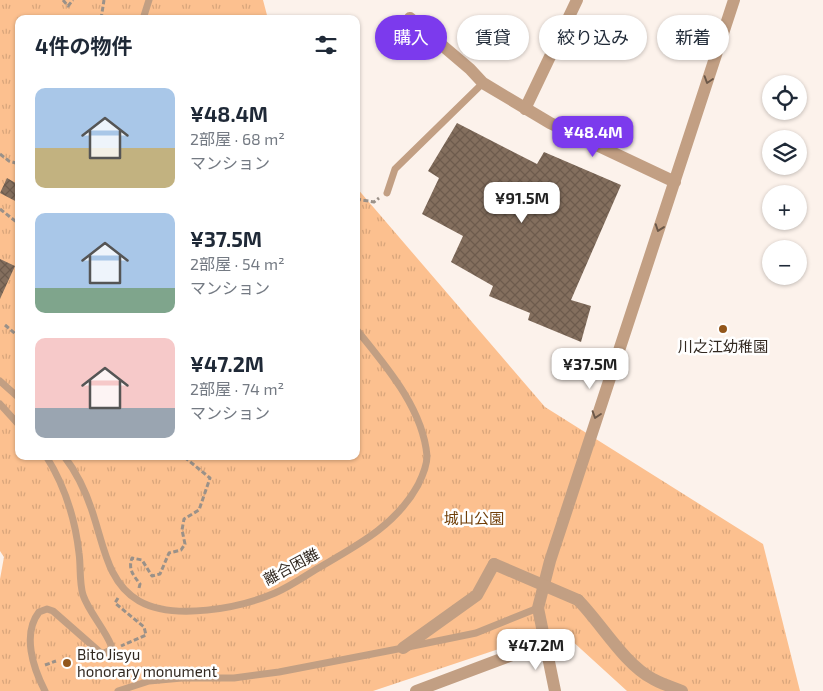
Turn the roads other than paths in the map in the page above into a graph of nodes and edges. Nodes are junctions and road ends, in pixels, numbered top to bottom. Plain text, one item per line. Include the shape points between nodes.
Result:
1 (150, 0) edge
2 (577, 0) edge
3 (734, 0) edge
4 (144, 15) edge
5 (447, 49) edge
6 (483, 83) junction
7 (525, 109) junction
8 (675, 182) junction
9 (387, 193) road end
10 (360, 334) edge
11 (0, 380) edge
12 (15, 394) edge
13 (0, 404) edge
14 (15, 421) edge
15 (48, 460) edge
16 (67, 460) edge
17 (538, 608) junction
18 (544, 643) junction
19 (403, 648) junction
20 (44, 691) edge
21 (118, 691) edge
22 (416, 691) edge
23 (555, 691) edge
24 (682, 691) edge

1 - 4 lane
2 - 7 street
3 -> 8 street
5 - 6 street
6 - 7 street
6 - 9 lane via 395,169
7 - 8 street
8 -> 17 street via 579,467
10 - 16 lane, 離合困難 via 402,391 421,430 427,458 421,478 408,504 371,538 275,593 186,613 140,602 122,589 110,570 93,514
11 - 12 lane
13 - 14 lane
15 - 20 lane via 69,502 84,596 106,633 111,650 102,654 54,611 39,612 30,628 30,646
17 - 18 street
17 - 19 lane via 476,634
18 - 22 street
18 - 23 street
19 - 21 lane via 234,678 149,681
19 - 24 street, bridge via 477,596 494,564 578,600 631,662 652,679

